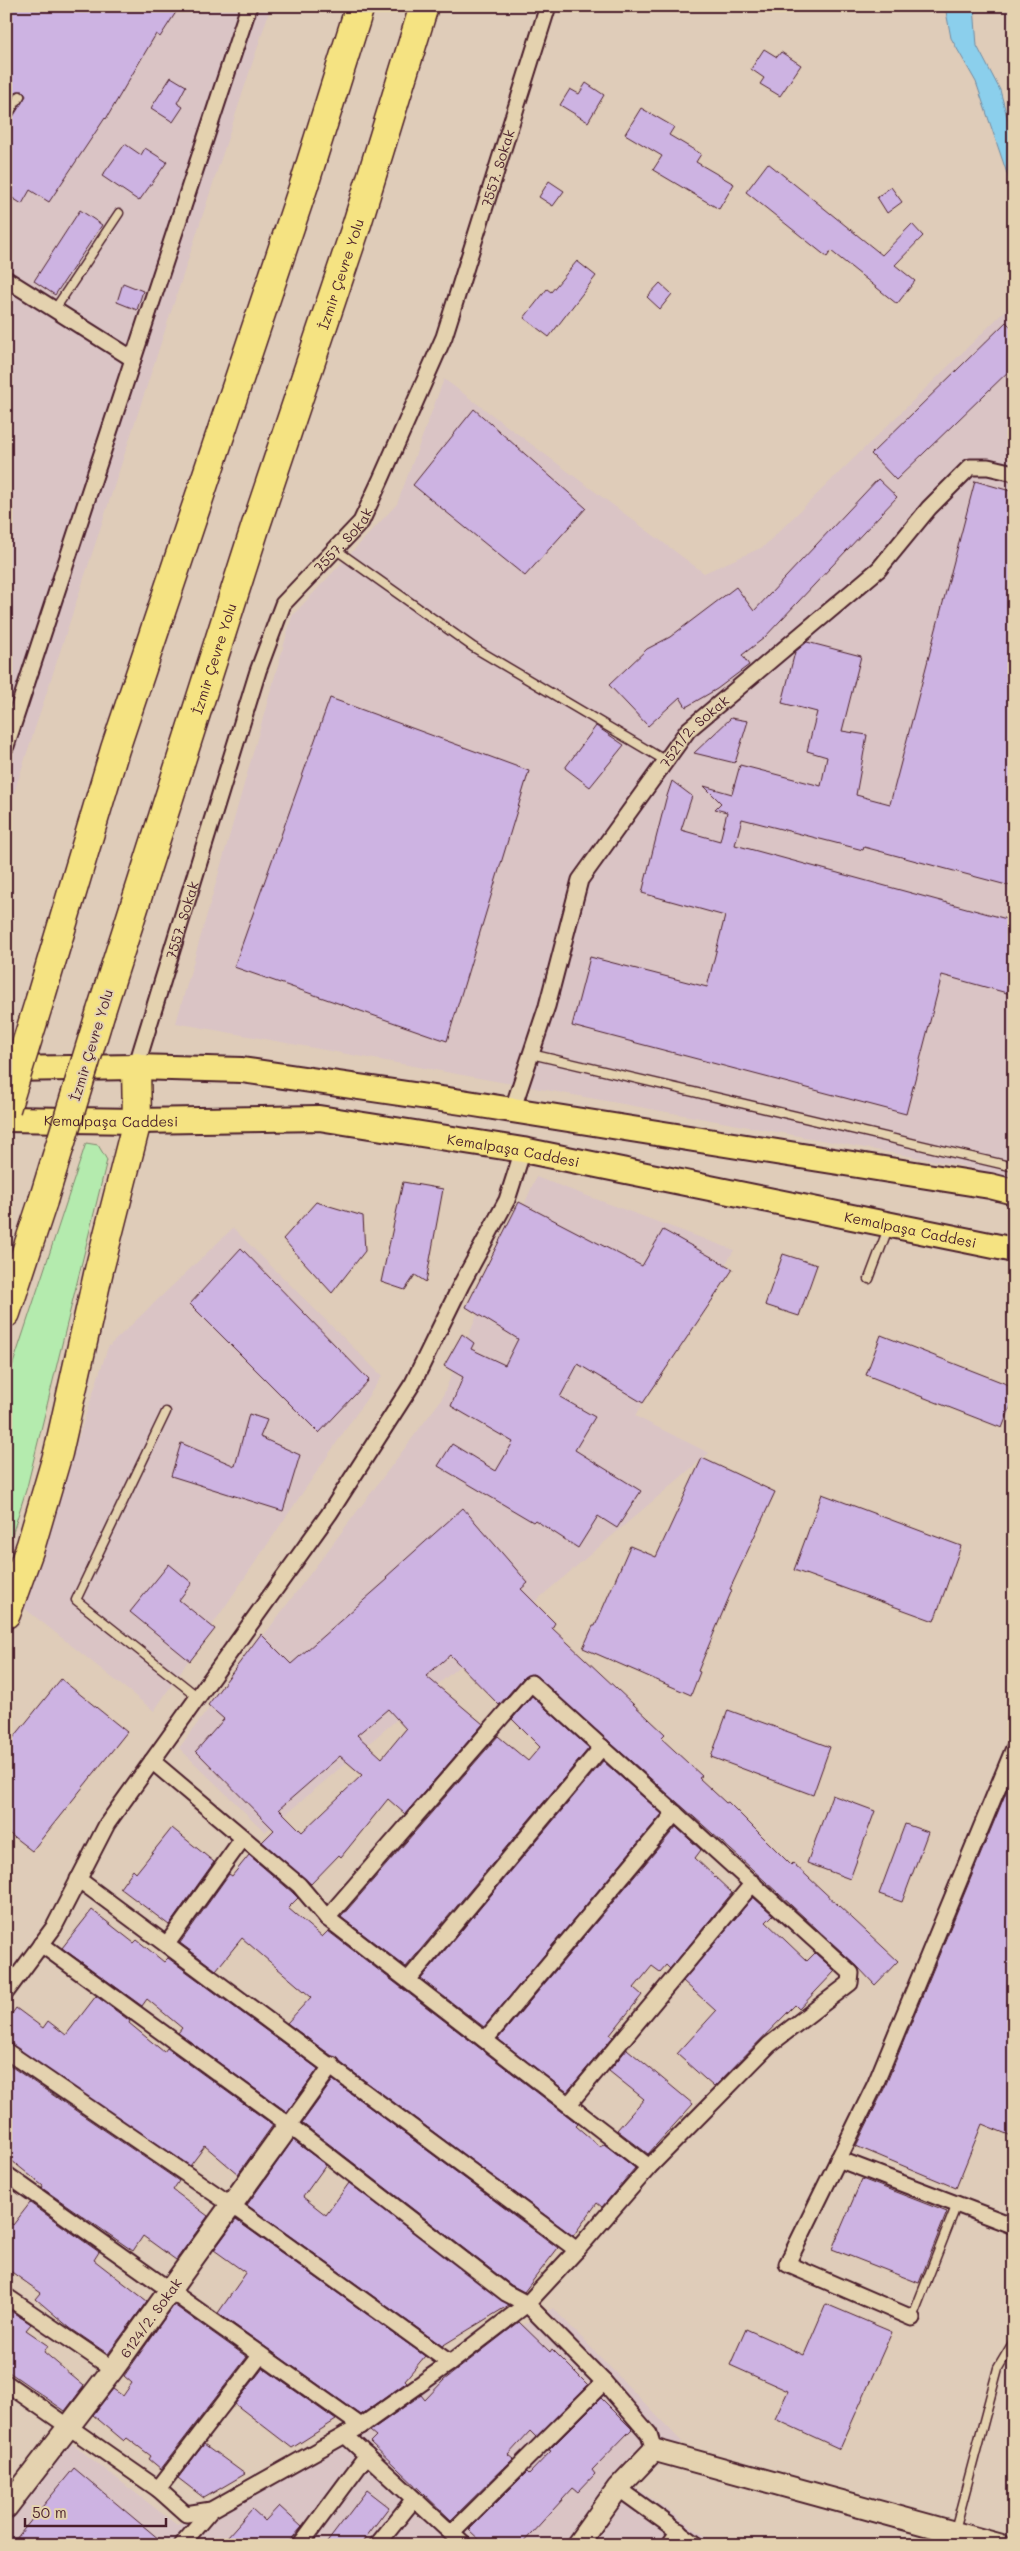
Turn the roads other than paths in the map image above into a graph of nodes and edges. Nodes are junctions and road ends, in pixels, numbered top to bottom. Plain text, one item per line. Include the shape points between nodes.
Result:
1 (249, 6) edge
2 (360, 6) edge
3 (424, 6) edge
4 (548, 6) edge
5 (20, 96) dead end
6 (6, 117) edge
7 (119, 213) dead end
8 (6, 279) edge
9 (55, 309) junction
10 (133, 359) junction
11 (1014, 473) edge
12 (335, 549) junction
13 (6, 746) edge
14 (666, 761) junction
15 (531, 1054) junction
16 (136, 1067) junction
17 (6, 1069) edge
18 (6, 1109) edge
19 (512, 1111) junction
20 (6, 1119) edge
21 (137, 1121) junction
22 (524, 1150) junction
23 (1014, 1167) edge
24 (1014, 1192) edge
25 (890, 1224) junction
26 (1014, 1250) edge
27 (869, 1279) dead end
28 (6, 1313) edge
29 (166, 1412) dead end
30 (6, 1614) edge
31 (198, 1697) junction
32 (602, 1747) junction
33 (1014, 1748) edge
34 (152, 1761) junction
35 (675, 1813) junction
36 (243, 1838) junction
37 (78, 1879) junction
38 (753, 1883) junction
39 (327, 1918) junction
40 (41, 1944) junction
41 (167, 1944) junction
42 (408, 1980) junction
43 (6, 1992) edge
44 (485, 2040) junction
45 (6, 2052) edge
46 (332, 2065) junction
47 (569, 2104) junction
48 (289, 2125) junction
49 (838, 2159) junction
50 (649, 2166) junction
51 (6, 2174) edge
52 (230, 2204) junction
53 (956, 2204) junction
54 (1014, 2226) edge
55 (577, 2250) junction
56 (168, 2290) junction
57 (6, 2296) edge
58 (527, 2304) junction
59 (912, 2318) joint
60 (1014, 2341) edge
61 (260, 2356) junction
62 (450, 2363) junction
63 (113, 2369) junction
64 (604, 2382) junction
65 (6, 2383) edge
66 (68, 2425) junction
67 (361, 2426) junction
68 (345, 2435) junction
69 (654, 2450) junction
70 (367, 2456) junction
71 (618, 2488) junction
72 (158, 2490) junction
73 (414, 2499) junction
74 (6, 2508) edge
75 (211, 2510) junction
76 (679, 2531) junction
77 (955, 2532) junction
78 (457, 2540) edge
79 (181, 2545) edge
80 (300, 2545) edge
81 (378, 2545) edge
82 (577, 2545) edge
83 (669, 2545) edge
84 (697, 2545) edge
85 (1000, 2545) edge

1 - 10 street
2 - 18 highway, bridge via 304,185 115,749
3 - 28 highway, İzmir Çevre Yolu, bridge via 356,227 256,525
4 - 12 street, 7557. Sokak via 444,337 361,522
5 - 6 lane
7 - 9 lane
8 - 9 street
9 - 10 street
10 - 13 street
11 - 14 street, 7521/2. Sokak via 970,467 929,508 879,569 688,730
12 - 14 lane via 473,647
12 - 16 street, 7557. Sokak via 282,604
14 - 15 street, 7521/2. Sokak via 580,880
15 - 19 street, 7521/2. Sokak
15 - 23 lane
16 - 17 main road
16 - 19 main road via 242,1070
16 - 21 highway
19 - 24 main road
20 - 21 main road, Kemalpaşa Caddesi
21 - 22 main road, Kemalpaşa Caddesi via 319,1118
21 - 30 highway via 98,1270 58,1453
22 - 25 main road, Kemalpaşa Caddesi
22 - 31 street via 507,1200 413,1383 329,1514
25 - 26 main road, Kemalpaşa Caddesi
25 - 27 lane
29 - 31 lane via 76,1600
31 - 34 street
32 - 35 street
32 - 39 street via 531,1683
32 - 42 street
33 - 49 street via 875,2085
34 - 36 street
34 - 37 street via 107,1824
35 - 38 street
35 - 44 street
36 - 39 street via 298,1886
36 - 41 street
37 - 40 street via 54,1927
37 - 41 street
38 - 47 street
38 - 50 street via 851,1973 850,1982 769,2045
39 - 42 street
40 - 43 street
40 - 48 street
41 - 46 street
42 - 44 street
44 - 47 street
45 - 52 street
46 - 48 street
46 - 55 street
47 - 50 street
48 - 52 street, 6124/2. Sokak
48 - 58 street via 506,2292
49 - 53 street
49 - 59 street via 787,2264
50 - 55 street
51 - 56 street
52 - 56 street, 6124/2. Sokak
52 - 62 street
53 - 54 street
53 - 59 lane
55 - 58 street
56 - 61 street
56 - 63 street, 6124/2. Sokak
57 - 63 street
58 - 62 street
58 - 64 street
60 - 77 lane via 998,2368
61 - 67 street
61 - 72 street
62 - 67 street
63 - 66 street, 6124/2. Sokak
64 - 69 street via 649,2434
64 - 78 street
65 - 66 street
66 - 72 street
66 - 74 street, 6124/2. Sokak
67 - 68 street
68 - 70 street
68 - 75 street
69 - 71 street
69 - 77 street
70 - 73 street
70 - 80 street
71 - 76 street
71 - 82 street
72 - 75 street via 186,2514
73 - 78 street
73 - 81 street
75 - 79 street
76 - 83 street
76 - 84 street
77 - 85 street

